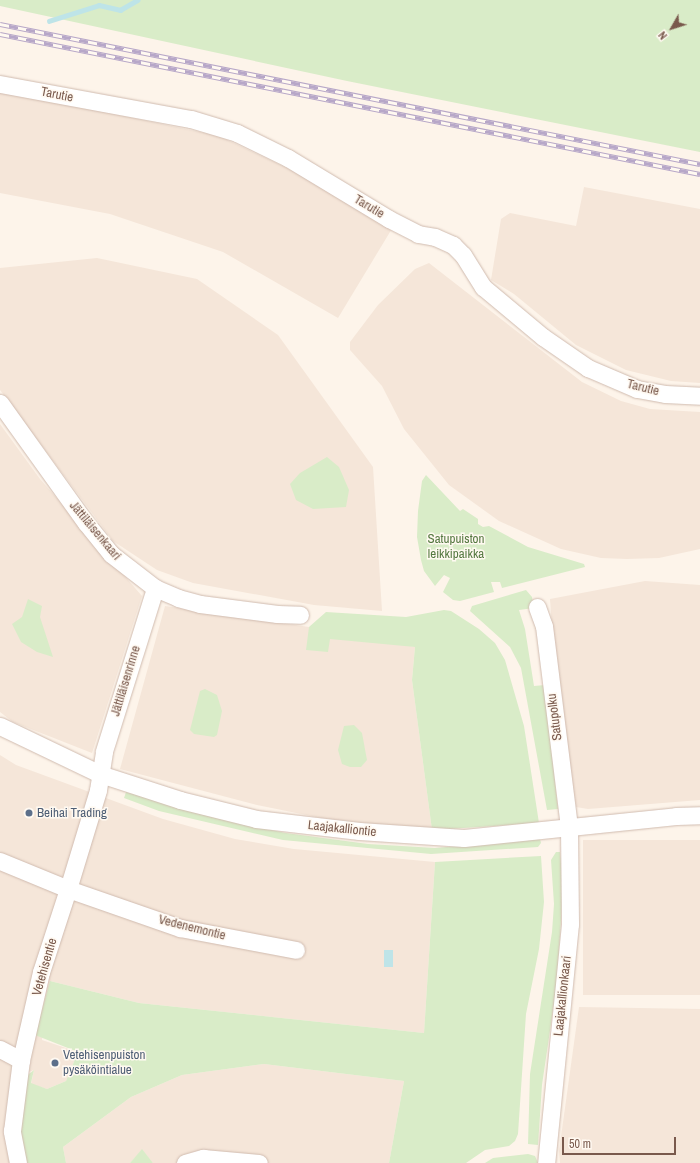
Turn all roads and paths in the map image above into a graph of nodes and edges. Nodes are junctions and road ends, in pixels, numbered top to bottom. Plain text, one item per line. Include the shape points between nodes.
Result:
1 (0, 84) edge
2 (700, 396) edge
3 (0, 403) edge
4 (155, 588) junction
5 (537, 607) dead end
6 (300, 614) dead end
7 (0, 726) edge
8 (100, 774) junction
9 (700, 815) edge
10 (569, 828) junction
11 (0, 861) edge
12 (68, 889) junction
13 (296, 950) dead end
14 (0, 1050) edge
15 (21, 1060) junction
16 (18, 1163) edge
17 (185, 1163) edge
18 (259, 1163) edge
19 (546, 1163) edge

1 - 2 street, Tarutie via 191,120 237,133 288,158 418,234 435,237 453,245 463,255 483,287 543,337 588,368 637,389
3 - 4 street, Jättiläisenkaari via 59,487 111,554
4 - 6 street, Jättiläisenkaari via 200,604 277,614
4 - 8 street, Jättiläisenrinne via 104,751
5 - 10 street, Satupolku via 544,626
7 - 8 street, Laajakalliontie
8 - 10 street, Laajakalliontie via 180,800 256,819 359,831 464,838
8 - 12 street, Vetehisentie via 98,790
9 - 10 street, Laajakalliontie
10 - 19 street, Laajakallionkaari via 570,924
11 - 12 street, Vedenemontie
12 - 13 street, Vedenemontie via 180,928
12 - 15 street, Vetehisentie via 42,972
14 - 15 street
15 - 16 street, Vetehisentie via 12,1131
17 - 18 street via 203,1158

